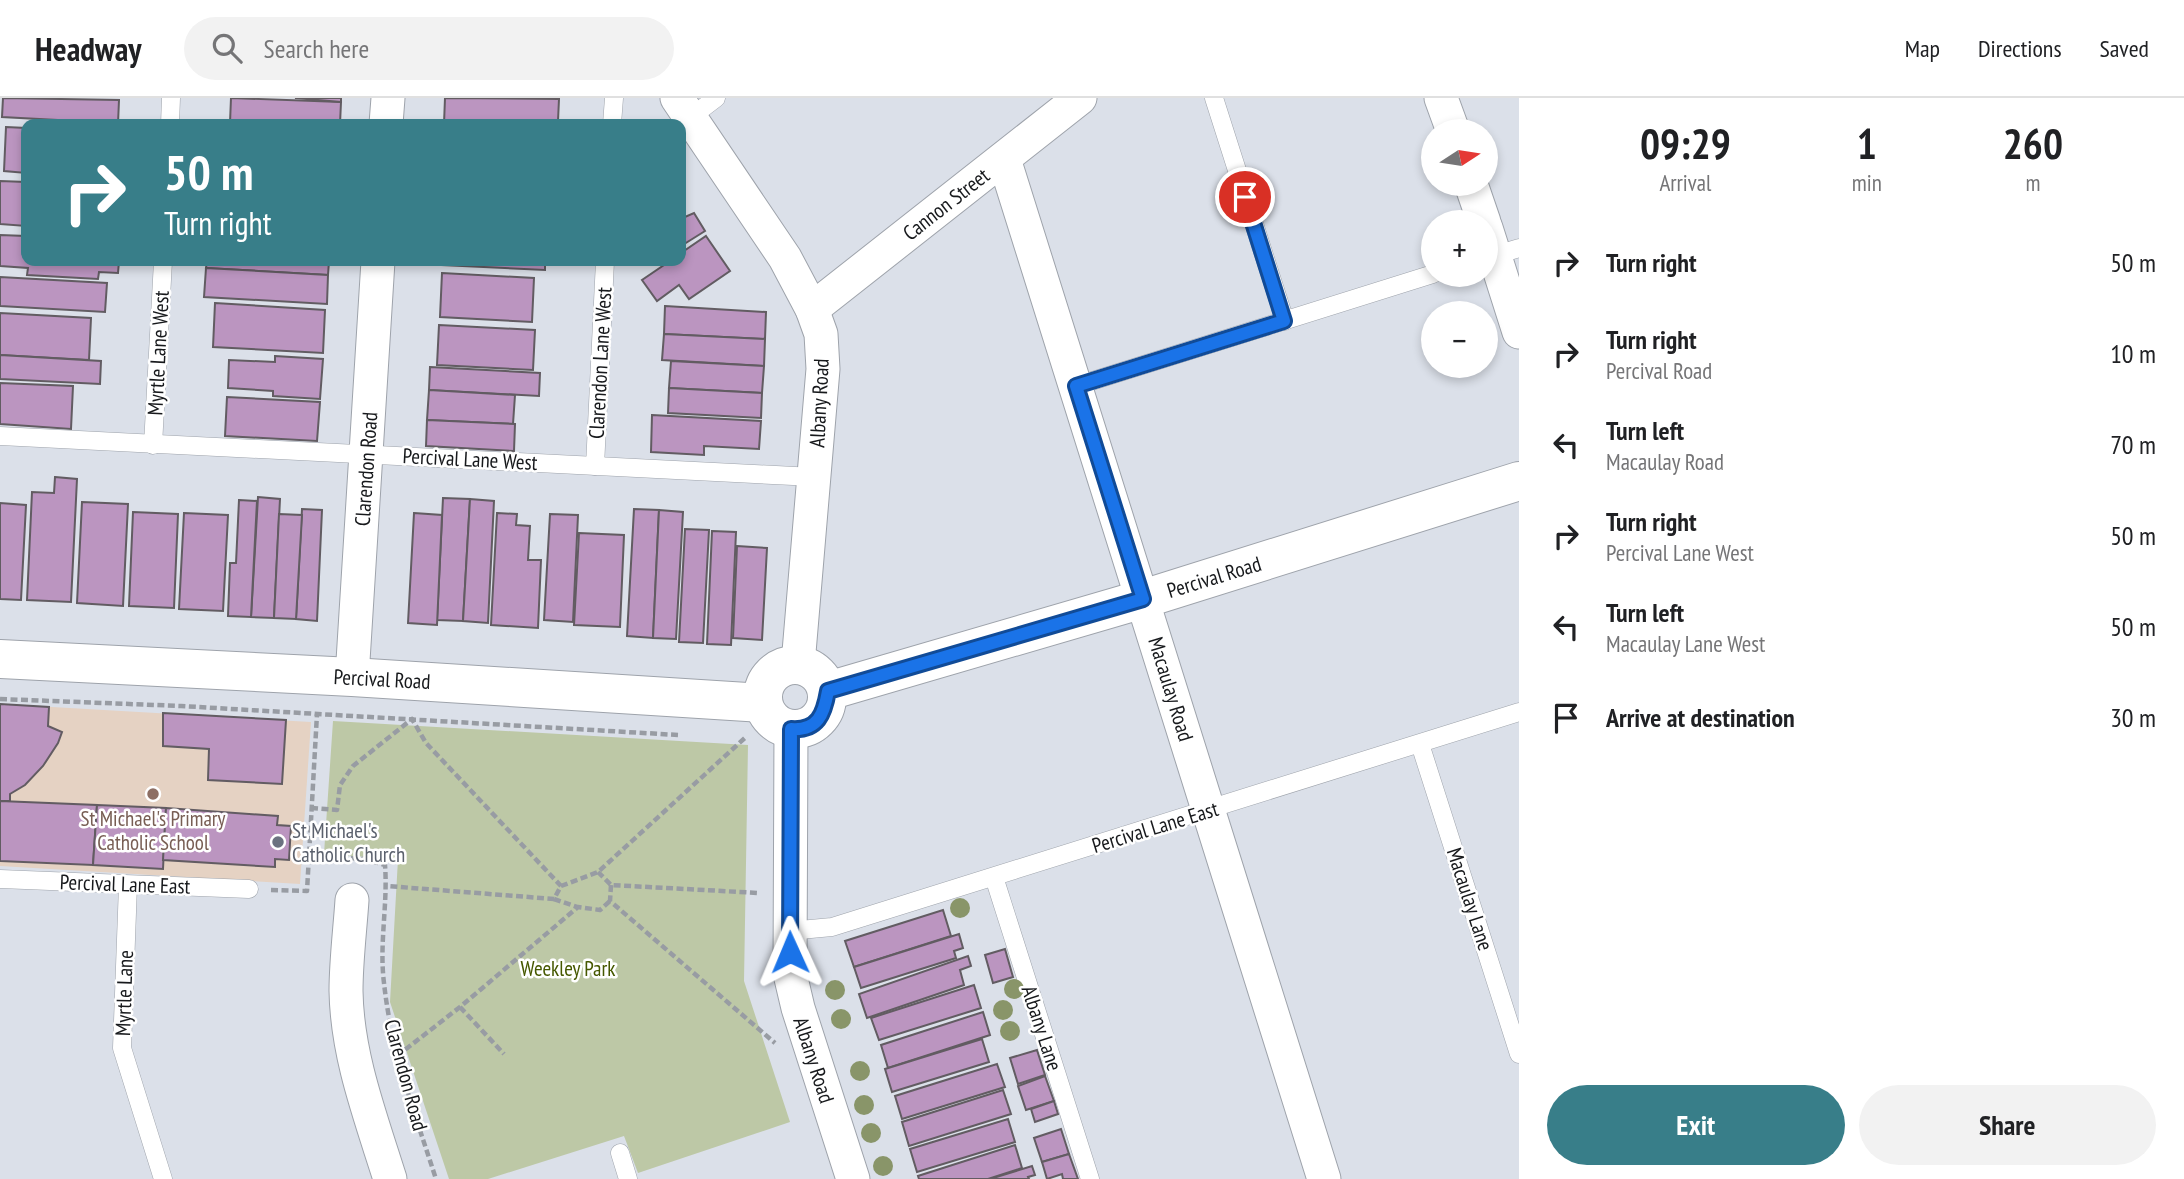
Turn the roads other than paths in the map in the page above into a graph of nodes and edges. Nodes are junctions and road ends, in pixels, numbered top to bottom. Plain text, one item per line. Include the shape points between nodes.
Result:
1 (171, 98) edge
2 (388, 98) edge
3 (614, 98) edge
4 (1080, 98) edge
5 (1214, 98) edge
6 (1441, 98) edge
7 (694, 104) edge
8 (170, 119) edge
9 (386, 119) edge
10 (612, 119) edge
11 (1449, 119) edge
12 (1004, 159) junction
13 (1498, 254) edge
14 (163, 266) edge
15 (378, 266) edge
16 (605, 266) edge
17 (1421, 278) edge
18 (812, 309) junction
19 (1284, 321) junction
20 (1519, 332) edge
21 (1076, 386) junction
22 (0, 436) edge
23 (153, 445) junction
24 (367, 454) junction
25 (595, 466) junction
26 (814, 477) junction
27 (1519, 481) edge
28 (1143, 599) junction
29 (0, 659) edge
30 (798, 664) junction
31 (352, 677) junction
32 (828, 691) junction
33 (1519, 712) edge
34 (765, 725) junction
35 (1420, 744) junction
36 (1209, 810) junction
37 (994, 877) junction
38 (0, 879) edge
39 (128, 885) junction
40 (250, 889) road end
41 (352, 900) dead end
42 (789, 930) junction
43 (1519, 1054) edge
44 (620, 1153) dead end
45 (163, 1179) edge
46 (390, 1179) edge
47 (628, 1179) edge
48 (853, 1179) edge
49 (1090, 1179) edge
50 (1324, 1179) edge

1 - 8 lane
2 - 9 street
3 - 10 lane
4 - 12 street, Cannon Street
5 - 19 lane
6 - 11 street
7 - 18 street, Albany Road
12 - 18 street, Cannon Street
12 - 21 street, Macaulay Road
13 - 20 street
14 - 23 lane, Myrtle Lane West
15 - 24 street, Clarendon Road
16 - 25 lane, Clarendon Lane West
17 - 19 lane
18 - 26 street, Albany Road via 821,334 823,369
19 - 21 lane
21 - 28 street, Macaulay Road
22 - 23 lane, Percival Lane West
23 - 24 lane, Percival Lane West
24 - 25 lane, Percival Lane West
24 - 31 street, Clarendon Road
25 - 26 lane, Percival Lane West
26 - 30 street, Albany Road
27 - 28 street, Percival Road
28 - 32 street, Percival Road
28 - 36 street, Macaulay Road
29 - 31 street, Percival Road
30 - 32 street via 819,674
30 - 34 street via 769,676 763,692
31 - 34 street, Percival Road
32 - 34 street via 825,711 808,727
33 - 35 lane, Percival Lane East
34 - 42 street, Albany Road via 790,895
35 - 36 lane, Percival Lane East
35 - 43 lane, Macaulay Lane
36 - 37 lane, Percival Lane East
36 - 50 street, Macaulay Road
37 - 42 lane, Percival Lane East via 832,927
37 - 49 lane, Albany Lane
38 - 39 lane, Percival Lane East
39 - 40 lane, Percival Lane East
39 - 45 lane, Myrtle Lane via 122,1048
41 - 46 street, Clarendon Road via 346,990 350,1033 360,1086
42 - 48 street, Albany Road via 797,1008
44 - 47 lane

